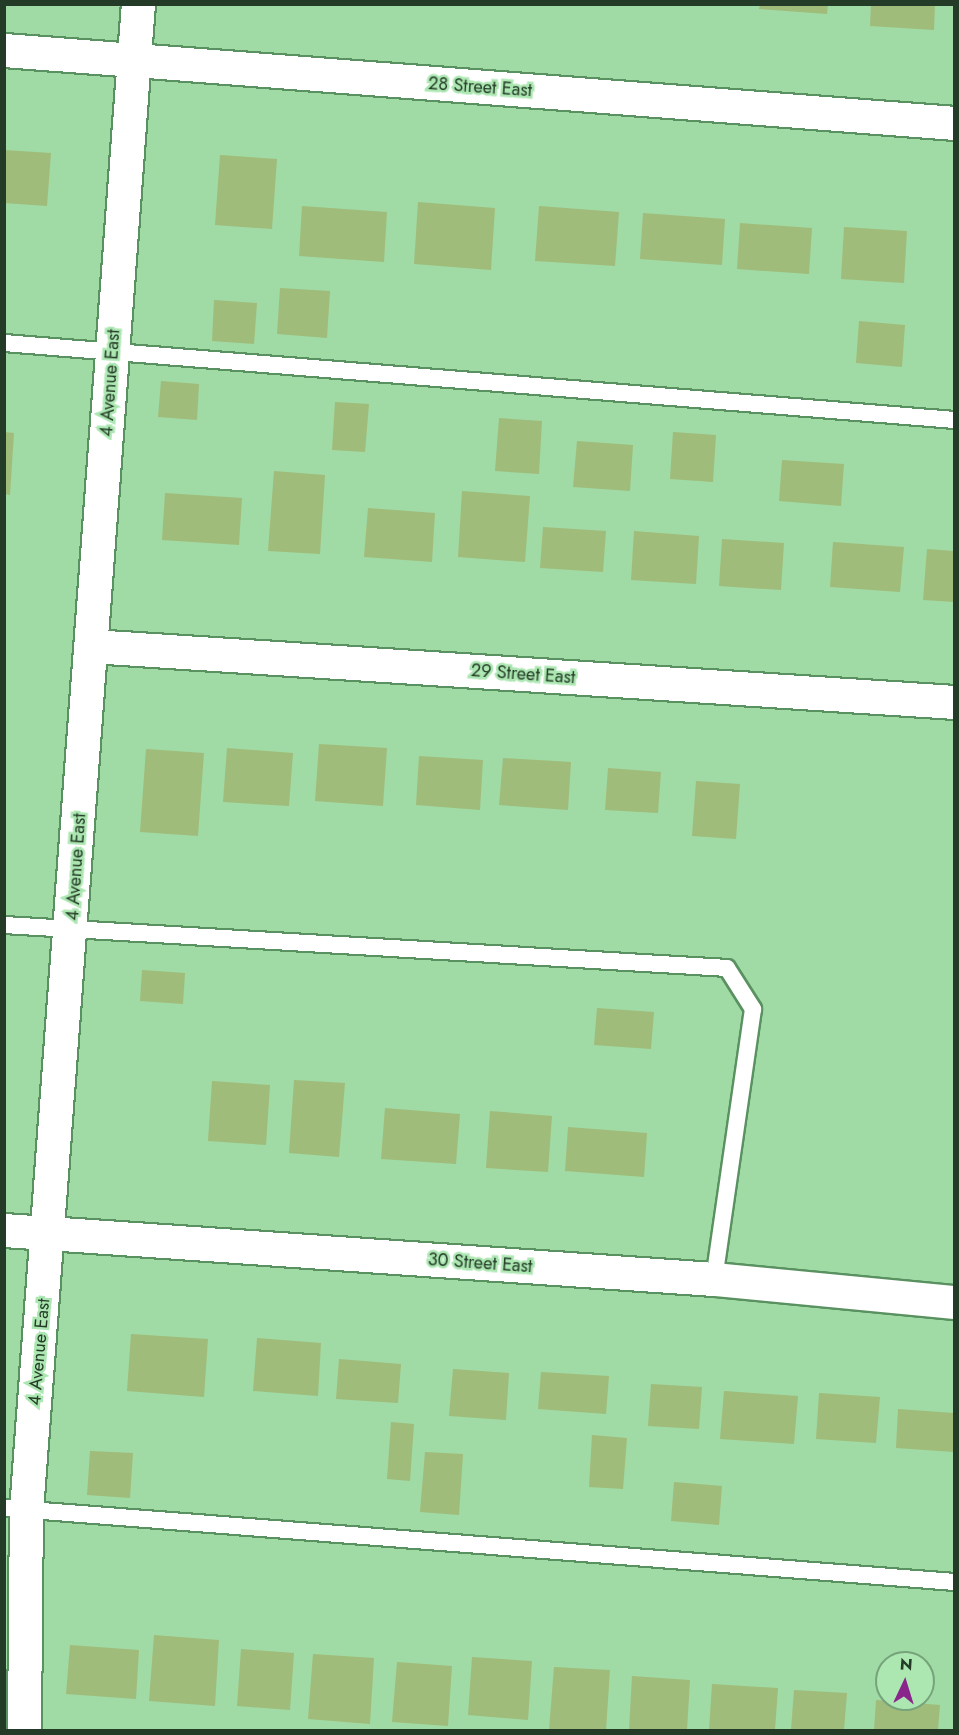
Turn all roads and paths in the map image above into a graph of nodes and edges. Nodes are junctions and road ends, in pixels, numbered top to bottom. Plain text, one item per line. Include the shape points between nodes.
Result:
1 (138, 4) edge
2 (4, 50) edge
3 (135, 60) junction
4 (954, 123) edge
5 (4, 343) edge
6 (112, 348) junction
7 (954, 420) edge
8 (91, 646) junction
9 (954, 702) edge
10 (4, 925) edge
11 (72, 929) junction
12 (4, 1230) edge
13 (48, 1234) junction
14 (714, 1279) junction
15 (954, 1302) edge
16 (15, 1509) edge
17 (954, 1582) edge
18 (24, 1731) edge

1 - 3 street, 4 Avenue East
2 - 3 street, 28 Street East
3 - 4 street, 28 Street East
3 - 6 street, 4 Avenue East
5 - 6 lane
6 - 7 lane
6 - 8 street, 4 Avenue East
8 - 9 street, 29 Street East
8 - 11 street, 4 Avenue East
10 - 11 lane
11 - 13 street, 4 Avenue East
11 - 14 lane via 727,968 753,1009
12 - 13 street, 30 Street East
13 - 14 street, 30 Street East
13 - 16 street, 4 Avenue East
14 - 15 street, 30 Street East
16 - 17 lane
16 - 18 street, 4 Avenue East

